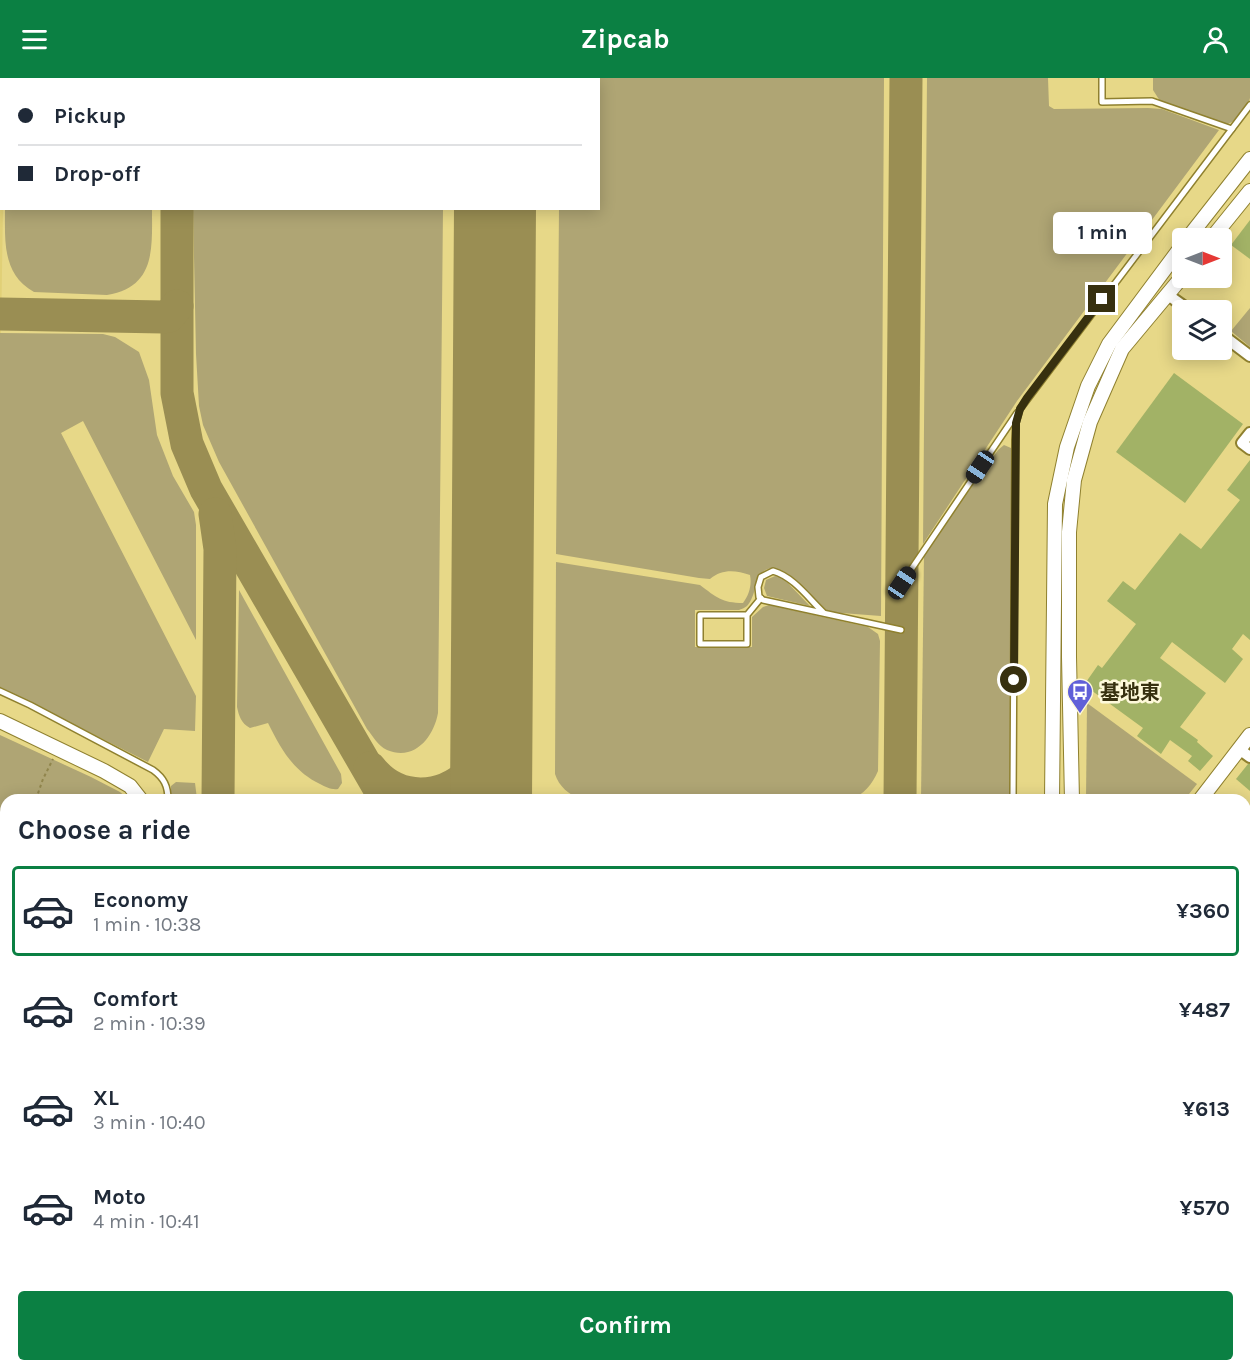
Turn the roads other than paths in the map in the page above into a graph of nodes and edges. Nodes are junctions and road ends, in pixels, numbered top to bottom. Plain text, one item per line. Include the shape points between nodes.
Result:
1 (1102, 78) edge
2 (1250, 105) edge
3 (1232, 129) junction
4 (1250, 159) edge
5 (1250, 191) edge
6 (1196, 228) edge
7 (1220, 228) edge
8 (1172, 259) edge
9 (1173, 288) edge
10 (1168, 295) junction
11 (1175, 300) edge
12 (1232, 342) edge
13 (1250, 356) edge
14 (1020, 409) junction
15 (1250, 433) edge
16 (1250, 449) edge
17 (902, 583) dead end
18 (761, 598) junction
19 (824, 613) junction
20 (747, 615) junction
21 (901, 630) dead end
22 (0, 691) edge
23 (0, 720) edge
24 (1250, 735) edge
25 (1245, 753) edge
26 (136, 794) edge
27 (167, 794) edge
28 (1013, 794) edge
29 (1052, 794) edge
30 (1072, 794) edge
31 (1206, 794) edge

1 - 3 lane via 1102,102 1152,101
2 - 3 lane
3 - 14 lane
4 - 6 street
5 - 7 street
8 - 29 street via 1109,344 1088,386 1067,447 1055,504
9 - 10 street
10 - 11 street
10 - 30 street via 1122,350 1090,422 1074,480 1069,532
12 - 13 street
14 - 17 lane
14 - 28 lane via 1015,440
15 - 16 street via 1242,443
18 - 19 lane
18 - 19 lane via 761,577 773,571 789,578
18 - 20 lane
19 - 21 lane
20 - 20 lane via 747,644 700,644 700,615
22 - 27 lane via 153,770 166,783
23 - 26 street via 130,786
24 - 25 street
25 - 31 street

